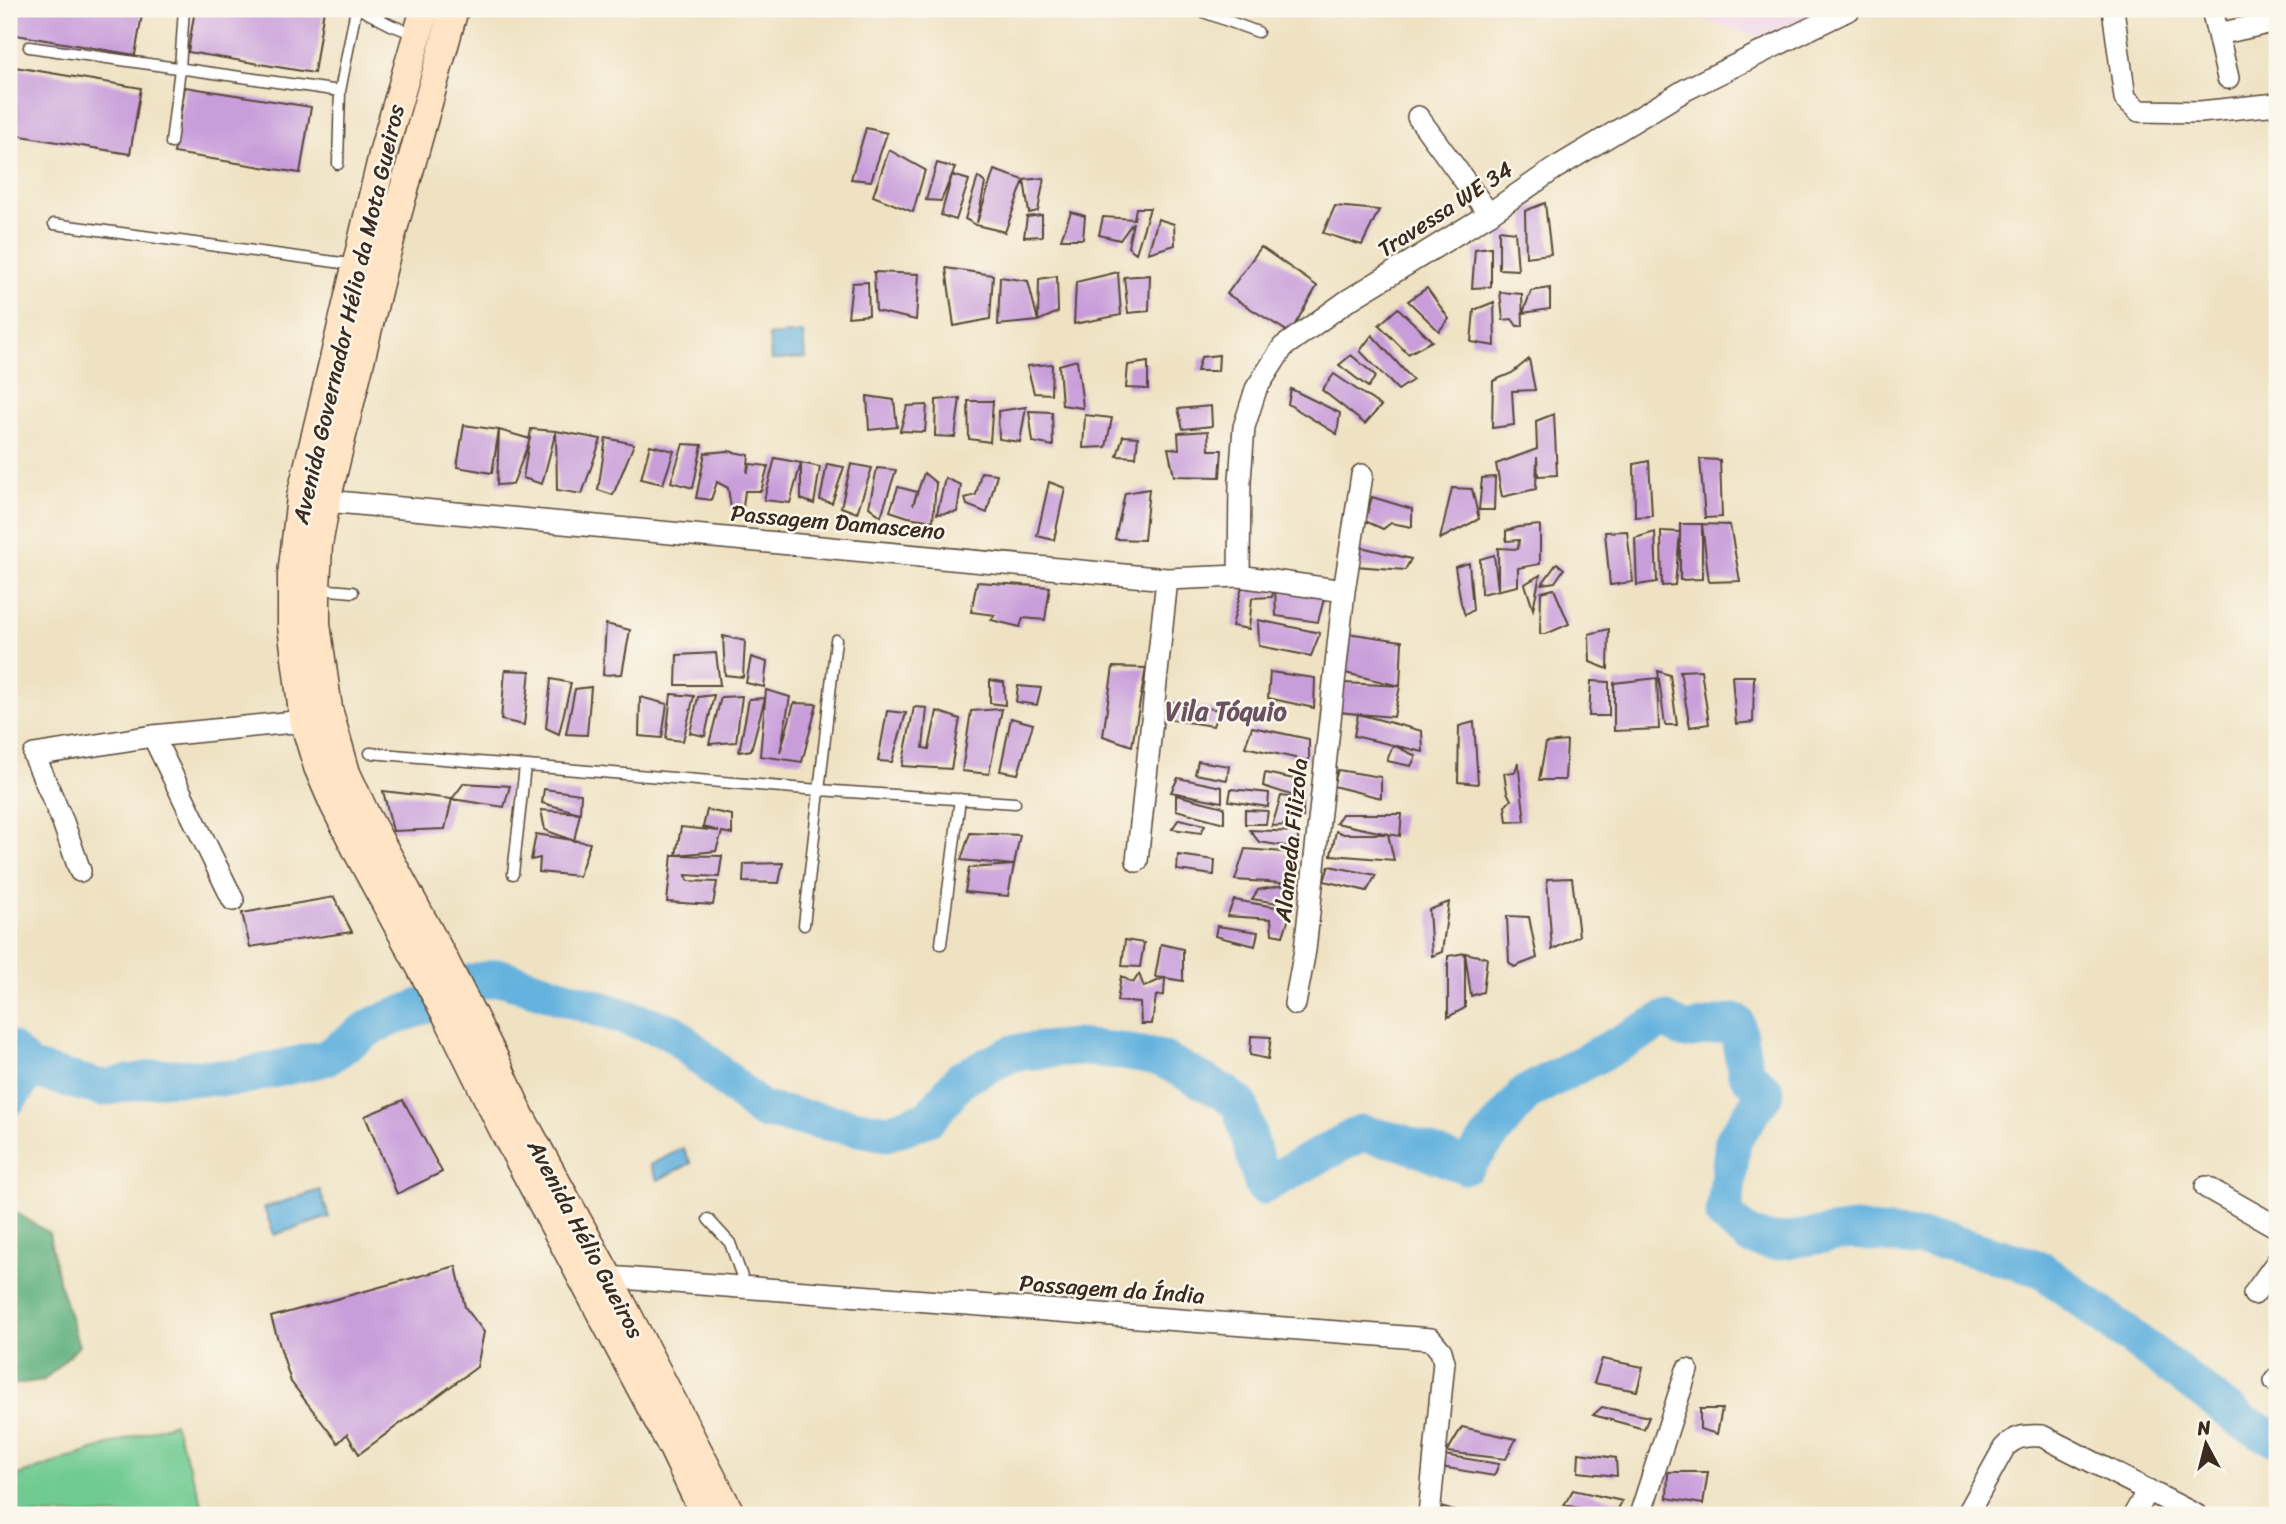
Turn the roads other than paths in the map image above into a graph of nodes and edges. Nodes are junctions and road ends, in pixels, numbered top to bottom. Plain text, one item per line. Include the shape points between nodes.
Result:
1 (184, 9) edge
2 (358, 9) edge
3 (454, 9) edge
4 (1195, 9) edge
5 (1850, 9) edge
6 (2113, 9) edge
7 (2212, 9) edge
8 (2277, 21) edge
9 (421, 22) edge
10 (1258, 32) dead end
11 (2218, 34) junction
12 (29, 47) dead end
13 (180, 68) junction
14 (2228, 78) dead end
15 (340, 91) junction
16 (2277, 104) edge
17 (1418, 117) dead end
18 (171, 143) dead end
19 (338, 164) dead end
20 (1489, 214) junction
21 (54, 223) dead end
22 (357, 265) junction
23 (1362, 474) dead end
24 (326, 501) junction
25 (1239, 576) junction
26 (1167, 579) junction
27 (316, 589) junction
28 (1344, 591) junction
29 (353, 592) dead end
30 (836, 640) dead end
31 (304, 722) junction
32 (153, 736) junction
33 (370, 753) dead end
34 (525, 766) junction
35 (819, 790) junction
36 (961, 799) junction
37 (1015, 803) dead end
38 (1137, 861) dead end
39 (80, 871) dead end
40 (513, 874) dead end
41 (233, 900) dead end
42 (804, 925) dead end
43 (941, 944) dead end
44 (435, 967) junction
45 (1296, 1004) dead end
46 (458, 1013) junction
47 (2206, 1187) dead end
48 (708, 1219) dead end
49 (2277, 1227) edge
50 (2277, 1262) edge
51 (608, 1277) junction
52 (746, 1289) junction
53 (2254, 1294) dead end
54 (1687, 1370) dead end
55 (674, 1450) junction
56 (2148, 1490) junction
57 (683, 1515) edge
58 (705, 1515) edge
59 (731, 1515) edge
60 (1429, 1515) edge
61 (1640, 1515) edge
62 (1967, 1515) edge
63 (2134, 1515) edge
64 (2196, 1515) edge

1 - 13 lane
2 - 9 lane via 391,25
2 - 15 lane
3 - 24 main road, Avenida Governador Hélio da Mota Gueiros via 385,257
4 - 10 lane
5 - 20 street, Travessa WE 34 via 1687,89
6 - 16 street via 2126,99 2139,111 2200,112
7 - 11 street
8 - 11 street
9 - 22 main road, Avenida Governador Hélio da Mota Gueiros
11 - 14 street
12 - 13 lane
13 - 15 lane
13 - 18 lane
15 - 19 lane
17 - 20 street
20 - 25 street, Travessa WE 34 via 1283,347 1256,389 1244,427
21 - 22 lane
22 - 31 main road, Avenida Governador Hélio da Mota Gueiros via 301,497 292,575 292,626
23 - 28 street, Alameda Filizola
24 - 26 street, Passagem Damasceno
24 - 27 main road, Avenida Governador Hélio da Mota Gueiros
25 - 26 street, Passagem Damasceno
25 - 28 street, Passagem Damasceno
26 - 38 street
27 - 29 lane
27 - 44 main road, Avenida Governador Hélio da Mota Gueiros via 316,624 338,750
28 - 45 street, Alameda Filizola
30 - 35 lane
31 - 32 street
31 - 44 main road, Avenida Governador Hélio da Mota Gueiros via 334,804
32 - 39 street via 34,755
32 - 41 street
33 - 34 lane
34 - 35 lane
34 - 40 lane
35 - 36 lane
35 - 42 lane
36 - 37 lane
36 - 43 lane
44 - 46 main road, Avenida Hélio Gueiros
46 - 51 main road, Avenida Hélio Gueiros via 495,1060 520,1116
46 - 55 main road, Avenida Hélio Gueiros via 506,1135
47 - 49 street
48 - 52 lane via 730,1243
50 - 53 street
51 - 52 street, Passagem da Índia
51 - 59 main road, Avenida Hélio Gueiros
52 - 60 street, Passagem da Índia via 1431,1339 1444,1362
54 - 61 street
55 - 57 main road
55 - 58 main road, Avenida Hélio Gueiros
56 - 62 street via 2042,1436 2024,1435 2004,1448
56 - 63 street
56 - 64 street

